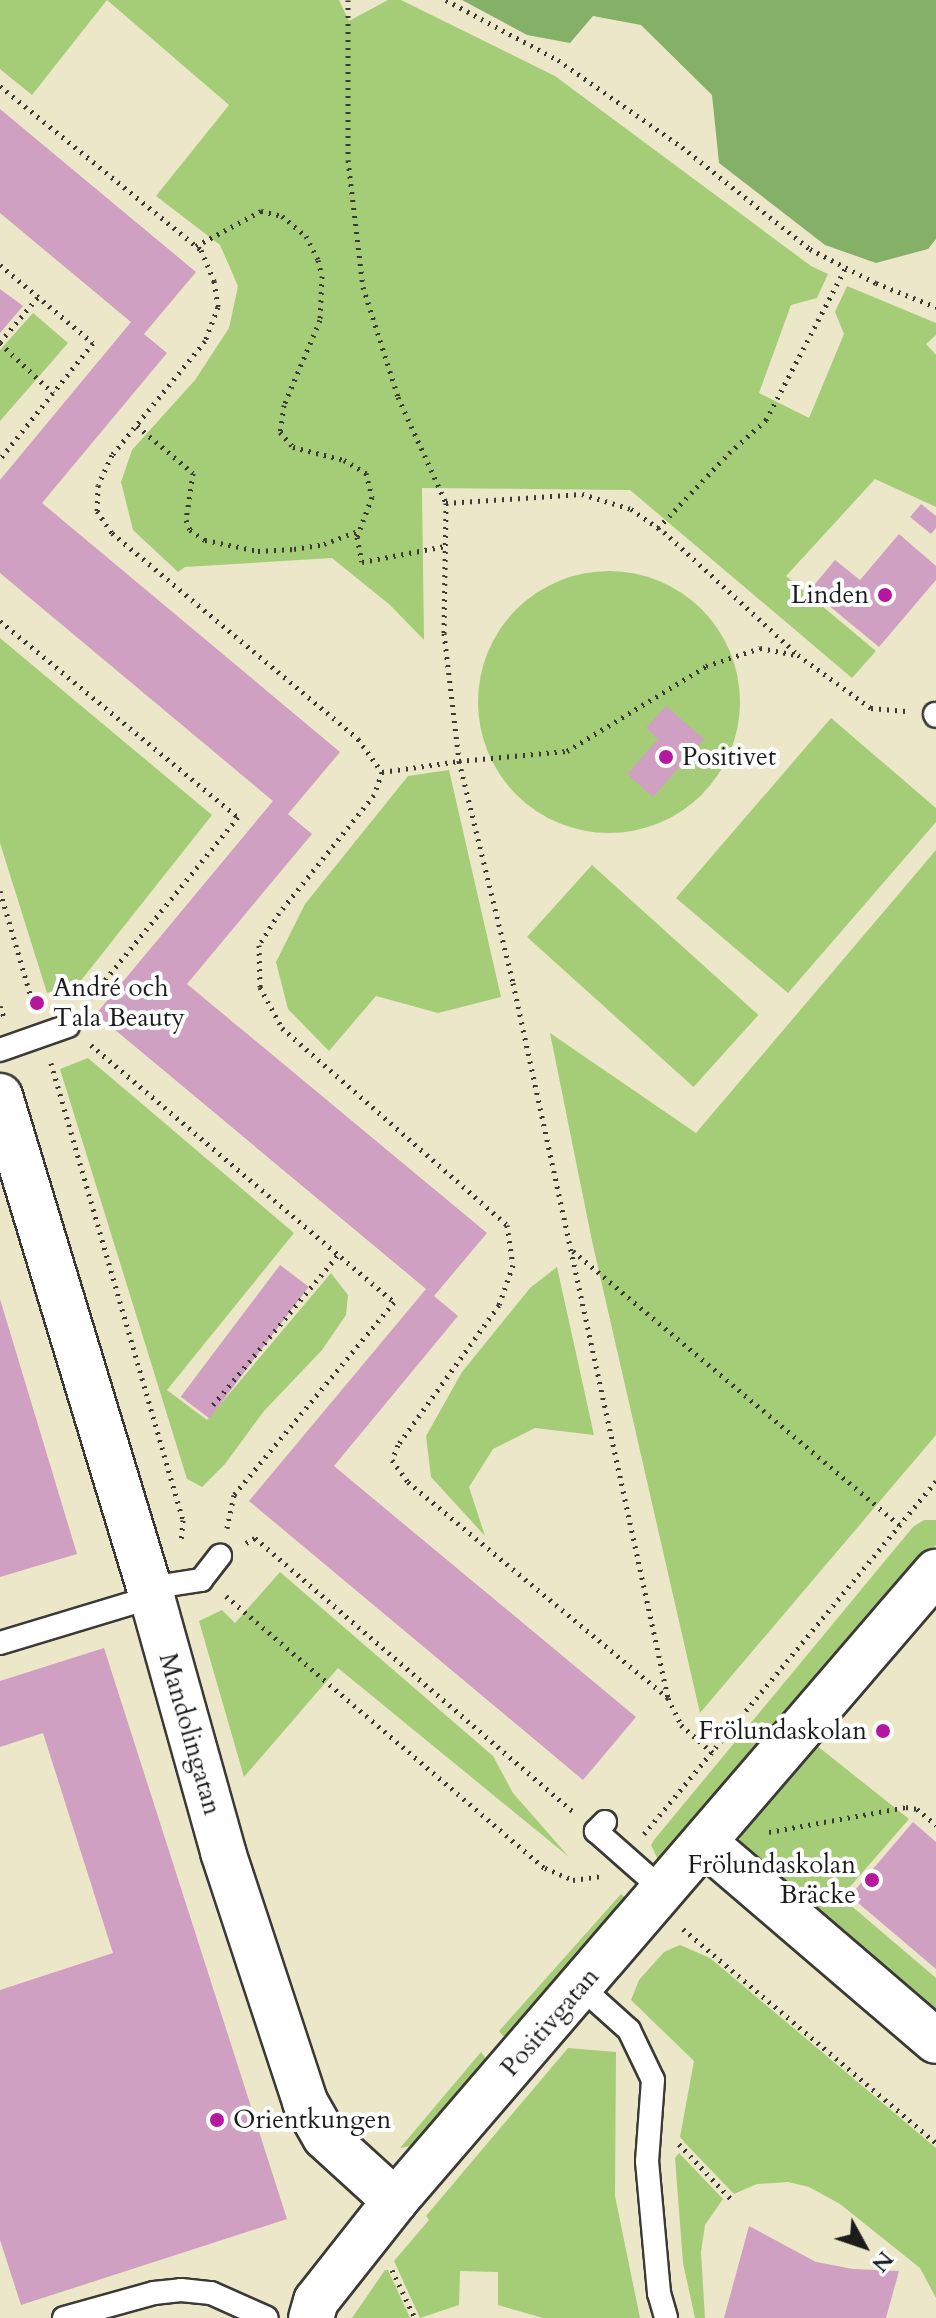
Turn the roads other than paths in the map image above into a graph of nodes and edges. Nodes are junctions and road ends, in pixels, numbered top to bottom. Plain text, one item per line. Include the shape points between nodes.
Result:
1 (68, 1026) road end
2 (0, 1050) edge
3 (0, 1096) edge
4 (220, 1556) road end
5 (936, 1572) edge
6 (160, 1589) junction
7 (0, 1643) edge
8 (600, 1826) road end
9 (705, 1843) junction
10 (658, 1897) junction
11 (580, 1986) junction
12 (936, 2041) edge
13 (395, 2201) junction
14 (64, 2318) edge
15 (267, 2318) edge
16 (311, 2318) edge
17 (666, 2318) edge

1 - 2 lane
3 - 6 street, Mandolingatan
4 - 6 lane via 201,1580
5 - 9 street, Positivgatan
6 - 7 lane
6 - 13 street, Mandolingatan via 231,1879 305,2102 325,2137
8 - 10 lane
9 - 10 street, Positivgatan
9 - 12 street
10 - 11 street, Positivgatan
11 - 13 street, Positivgatan
11 - 17 lane via 629,2030 653,2080 647,2161
13 - 16 street via 316,2301
14 - 15 lane via 181,2290 211,2293

